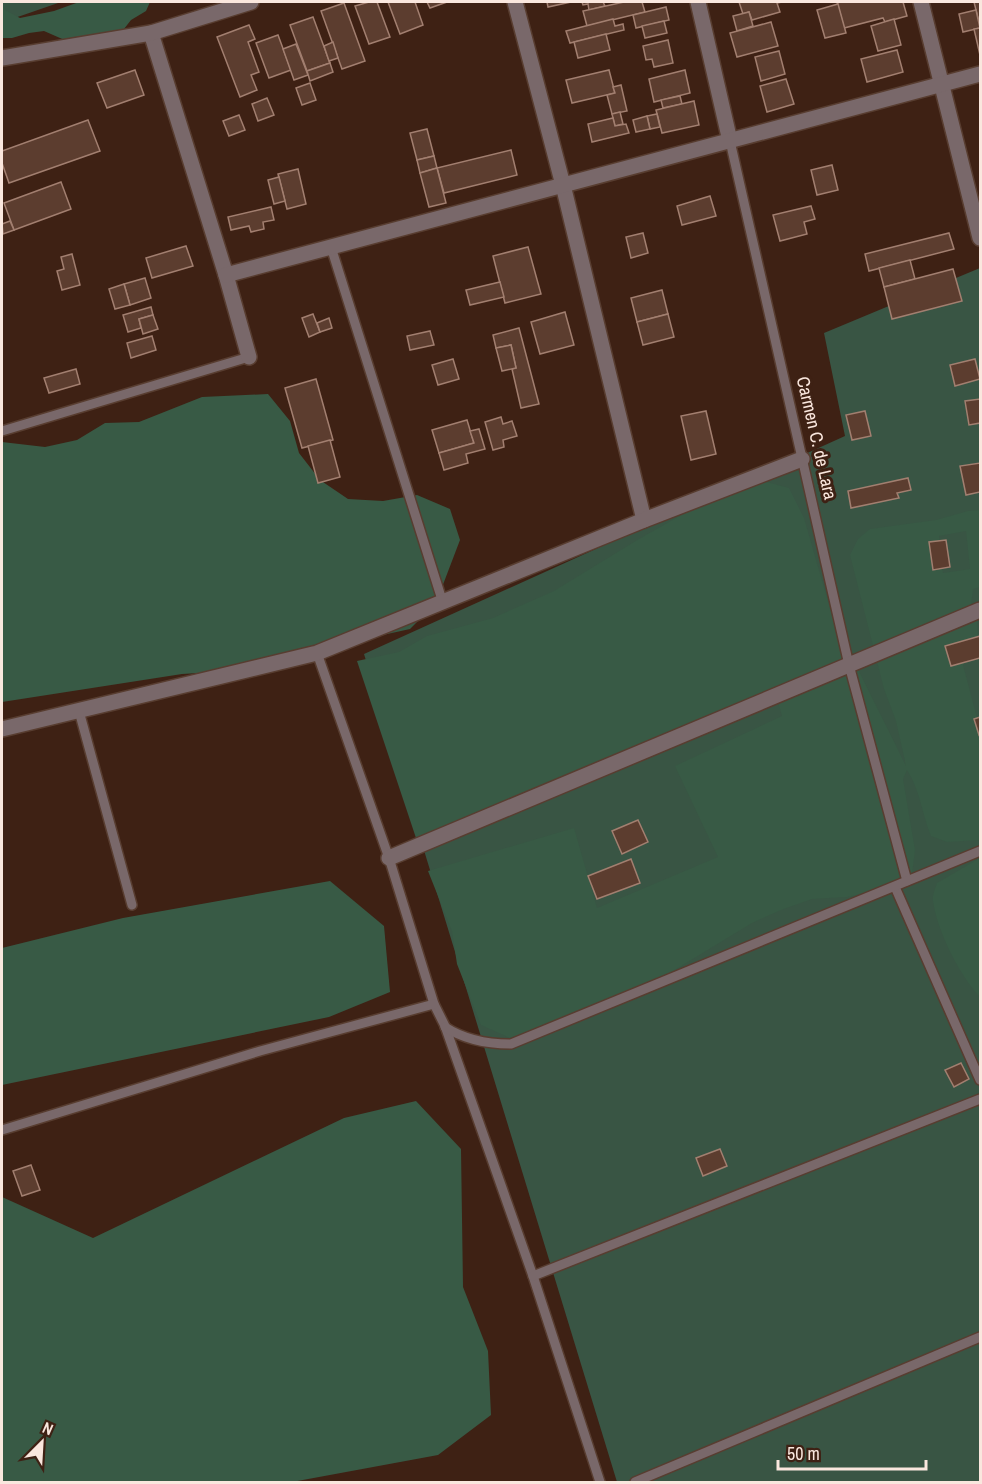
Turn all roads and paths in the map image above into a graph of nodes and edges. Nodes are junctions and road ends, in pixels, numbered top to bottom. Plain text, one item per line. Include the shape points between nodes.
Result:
1 (252, 2) edge
2 (515, 2) edge
3 (698, 2) edge
4 (921, 2) edge
5 (151, 33) junction
6 (2, 58) edge
7 (981, 74) edge
8 (942, 84) junction
9 (730, 141) junction
10 (563, 186) junction
11 (981, 238) edge
12 (331, 247) junction
13 (226, 275) junction
14 (249, 357) joint
15 (2, 431) edge
16 (802, 459) junction
17 (644, 520) junction
18 (443, 603) junction
19 (981, 610) edge
20 (317, 653) junction
21 (849, 666) junction
22 (79, 711) junction
23 (2, 729) edge
24 (981, 851) edge
25 (389, 858) junction
26 (907, 881) junction
27 (895, 886) junction
28 (132, 905) dead end
29 (434, 1004) junction
30 (445, 1026) junction
31 (981, 1080) edge
32 (981, 1099) edge
33 (2, 1130) edge
34 (533, 1276) junction
35 (981, 1337) edge
36 (600, 1482) edge
37 (635, 1482) edge

1 - 5 street
2 - 10 street
3 - 9 street, Carmen C. de Lara
4 - 8 street
5 - 6 street
5 - 13 street
7 - 8 street
8 - 9 street
8 - 11 street
9 - 10 street
9 - 16 lane, Carmen C. de Lara
10 - 12 street
10 - 17 street
12 - 13 street
12 - 18 lane
13 - 14 street
14 - 15 lane
16 - 17 street
16 - 21 lane, Carmen C. de Lara
17 - 18 street
18 - 20 street
19 - 21 street
20 - 22 street
20 - 25 lane
21 - 25 street
21 - 26 lane, Carmen C. de Lara
22 - 23 street
22 - 28 lane
24 - 26 lane
25 - 29 lane
26 - 27 lane
27 - 30 lane via 511,1044 476,1040
27 - 31 lane
29 - 30 lane
29 - 33 lane via 260,1051
30 - 34 lane
32 - 34 lane
34 - 36 lane
35 - 37 lane

